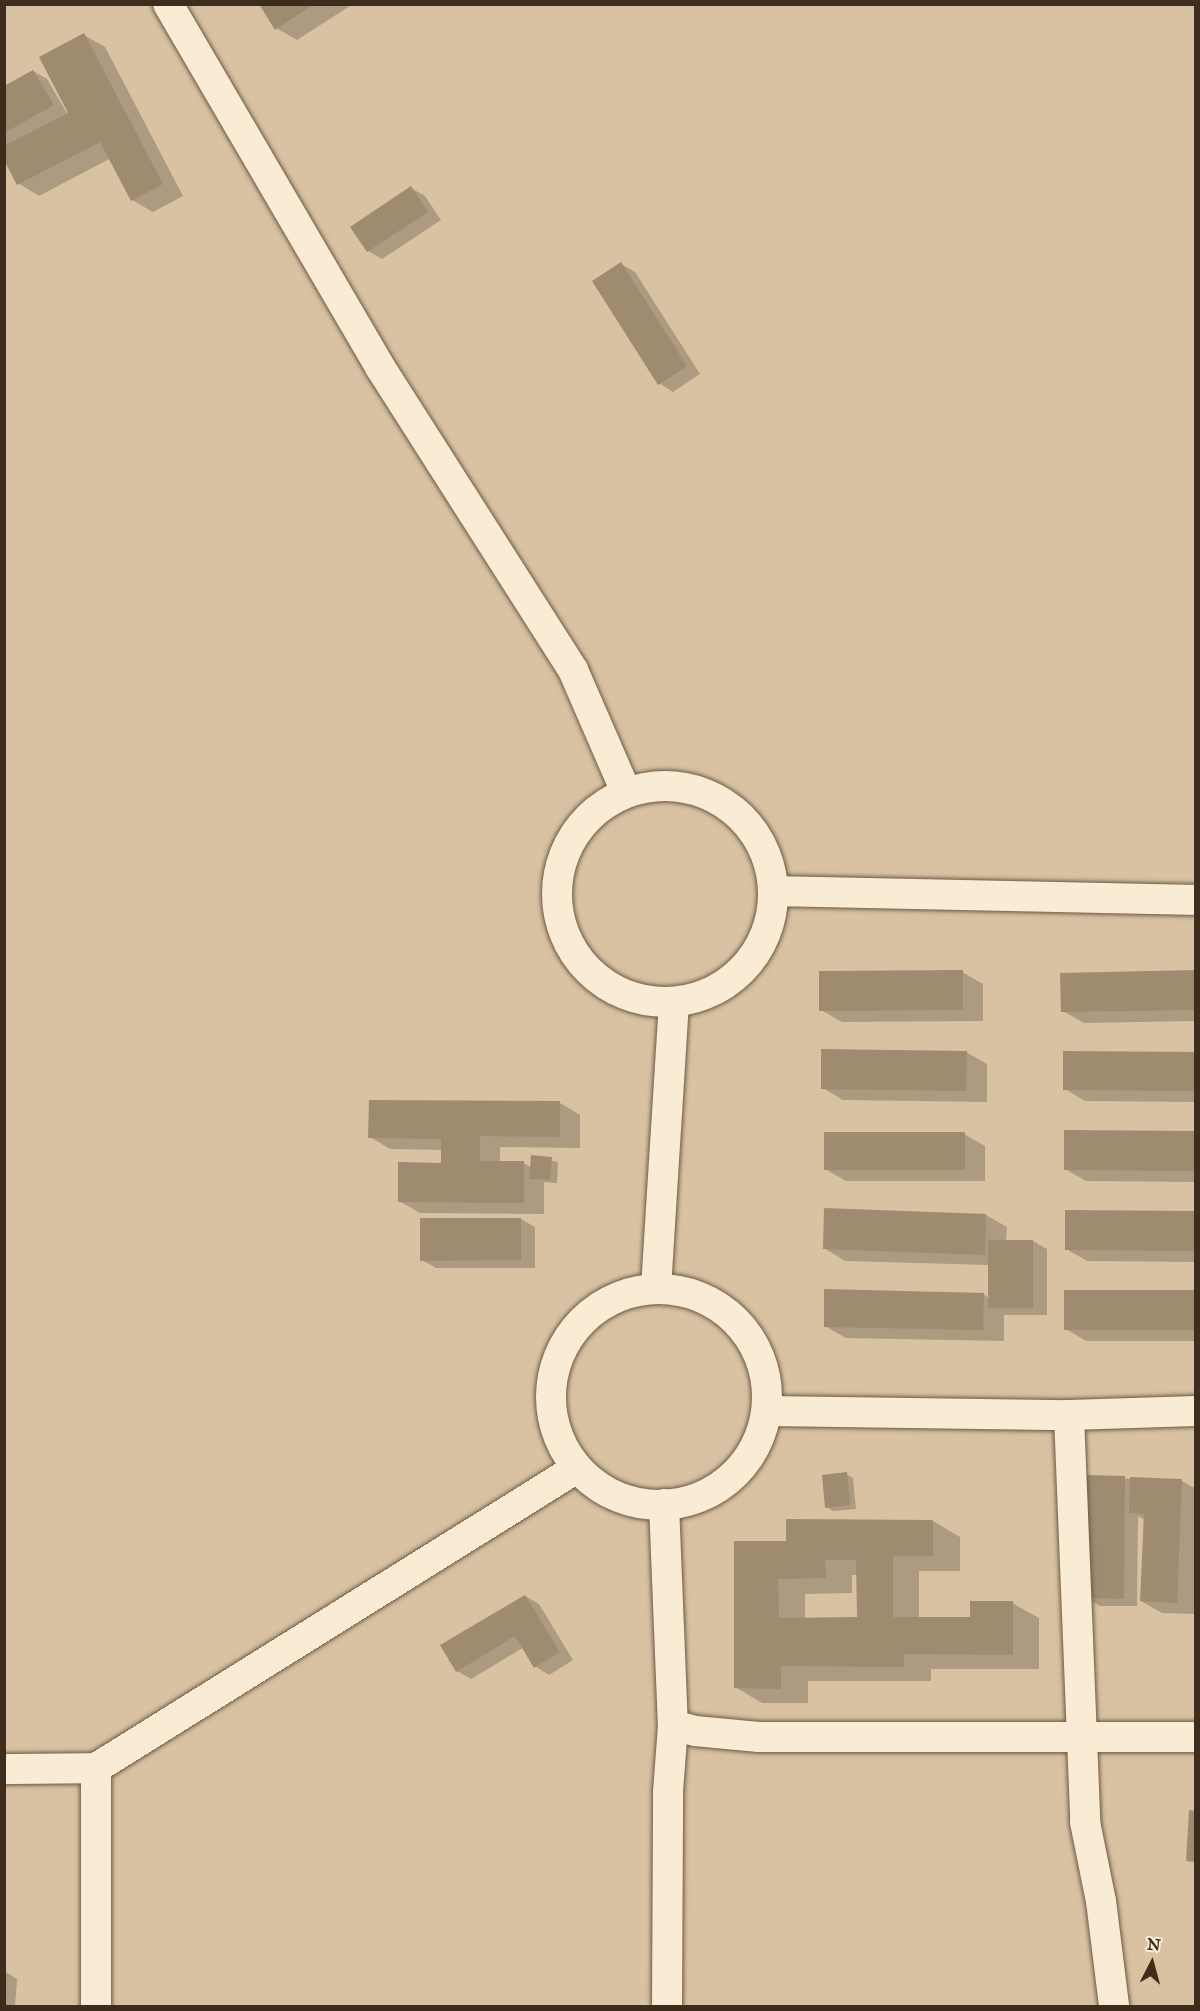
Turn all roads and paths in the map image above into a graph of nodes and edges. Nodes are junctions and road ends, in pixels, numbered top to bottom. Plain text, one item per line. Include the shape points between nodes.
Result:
1 (168, 4) edge
2 (627, 792) junction
3 (775, 891) junction
4 (1196, 900) edge
5 (674, 1003) junction
6 (656, 1288) junction
7 (768, 1411) junction
8 (1196, 1411) edge
9 (1069, 1415) junction
10 (577, 1468) junction
11 (664, 1504) junction
12 (673, 1725) junction
13 (1080, 1736) junction
14 (1196, 1737) edge
15 (96, 1768) junction
16 (4, 1769) edge
17 (96, 2007) edge
18 (667, 2007) edge
19 (1114, 2007) edge

1 - 2 street via 380,366 573,669
2 - 3 street via 660,785 694,789 726,803 752,826 768,857
2 - 5 street via 596,810 573,835 559,867 556,901 563,934 590,972 608,986 640,1000
3 - 4 street
3 - 5 street via 771,923 757,953 736,978 707,995
5 - 6 street
6 - 7 street via 687,1292 716,1304 741,1324 758,1350 767,1380
6 - 10 street via 621,1294 591,1312 567,1337 553,1369 550,1404 558,1439
7 - 9 street
7 - 11 street via 758,1445 736,1474 708,1494
8 - 9 street
9 - 13 street
10 - 11 street via 604,1491 637,1504
10 - 15 street
11 - 12 street
12 - 13 street via 759,1737
12 - 18 street
13 - 14 street
13 - 19 street via 1085,1822 1101,1901
15 - 16 street
15 - 17 street

